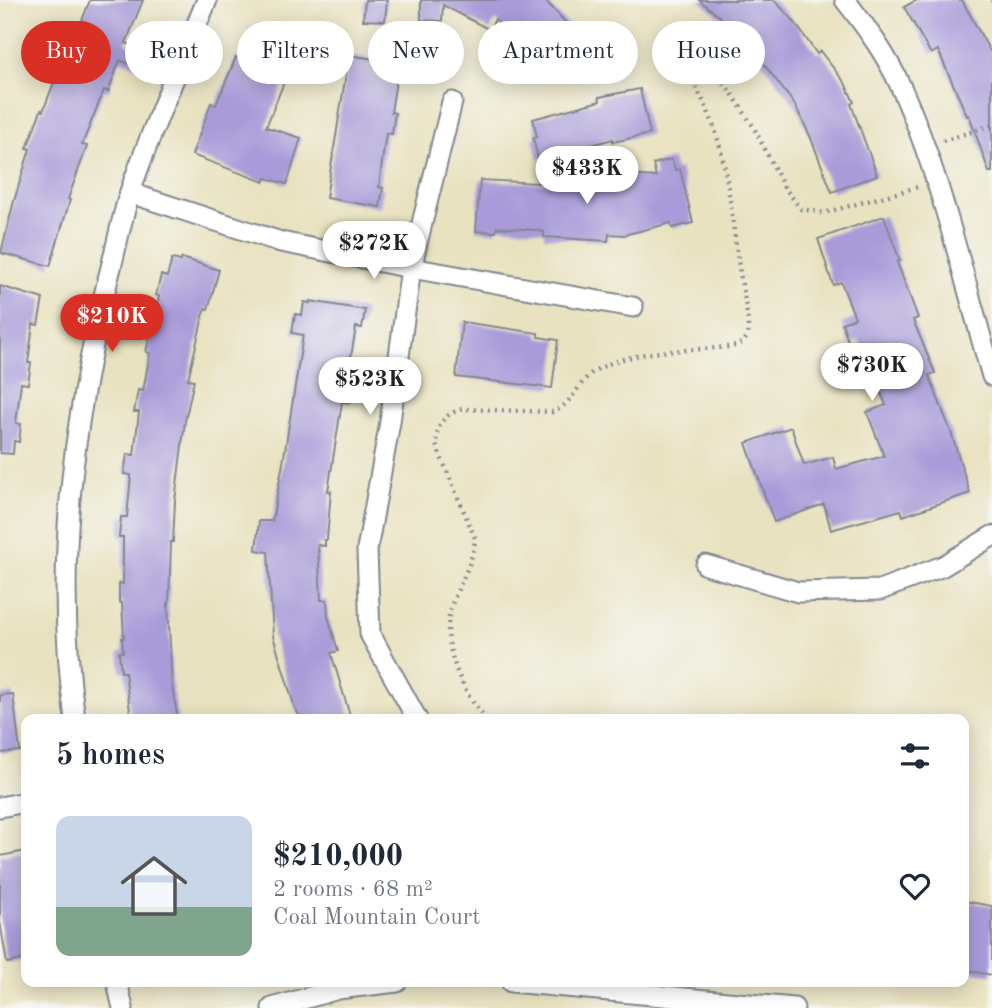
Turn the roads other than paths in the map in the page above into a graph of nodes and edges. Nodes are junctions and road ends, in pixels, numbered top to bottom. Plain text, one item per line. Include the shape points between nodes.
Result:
1 (207, 0) edge
2 (845, 0) edge
3 (452, 102) dead end
4 (130, 193) junction
5 (411, 268) junction
6 (633, 307) dead end
7 (991, 367) edge
8 (992, 536) edge
9 (706, 565) dead end
10 (74, 714) edge
11 (414, 714) edge
12 (21, 803) edge
13 (0, 807) edge
14 (118, 987) edge
15 (355, 987) edge
16 (565, 987) edge
17 (123, 1008) edge
18 (272, 1008) edge
19 (794, 1008) edge

1 - 4 street
2 - 7 street via 900,83 926,147
3 - 5 street
4 - 5 street via 281,242
4 - 10 street via 96,326 76,436 64,569
5 - 6 street
5 - 11 street via 367,550 370,634
8 - 9 street via 943,566 880,590 798,592
12 - 13 street
14 - 17 street
15 - 18 street
16 - 19 street

